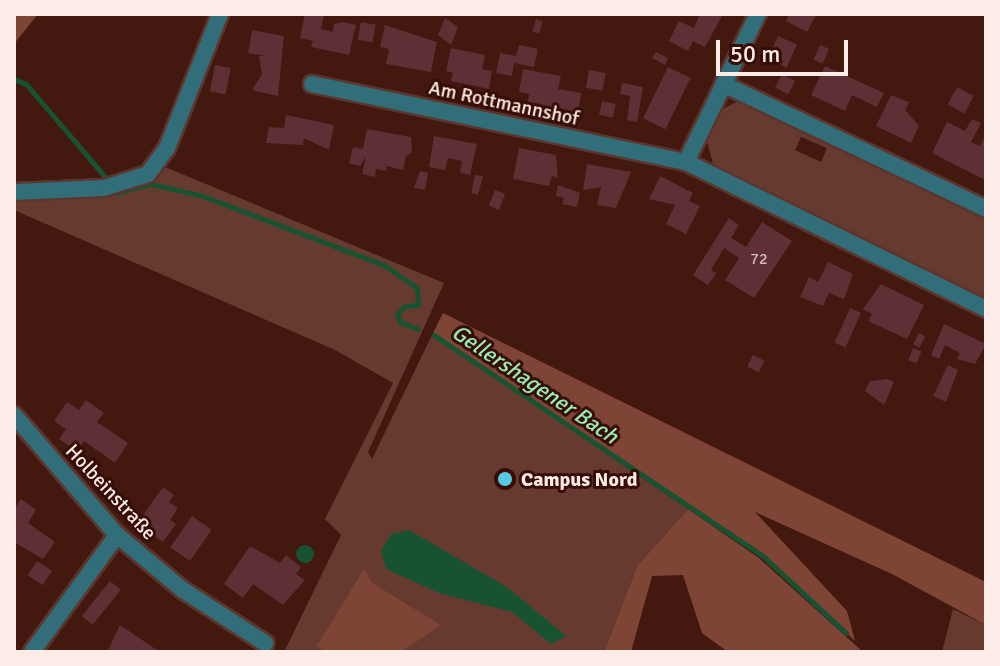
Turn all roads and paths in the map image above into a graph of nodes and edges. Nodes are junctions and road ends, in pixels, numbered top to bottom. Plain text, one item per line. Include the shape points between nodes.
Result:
1 (220, 14) edge
2 (758, 14) edge
3 (312, 84) dead end
4 (723, 84) junction
5 (686, 162) junction
6 (14, 192) edge
7 (986, 209) edge
8 (986, 309) edge
9 (14, 415) edge
10 (117, 535) junction
11 (265, 643) dead end
12 (32, 652) edge

1 - 6 street via 167,148 148,174 104,188
2 - 4 street
3 - 5 street, Am Rottmannshof
4 - 5 street
4 - 7 street
5 - 8 street, Am Rottmannshof
9 - 10 street, Holbeinstraße
10 - 11 street, Holbeinstraße via 183,590
10 - 12 street

